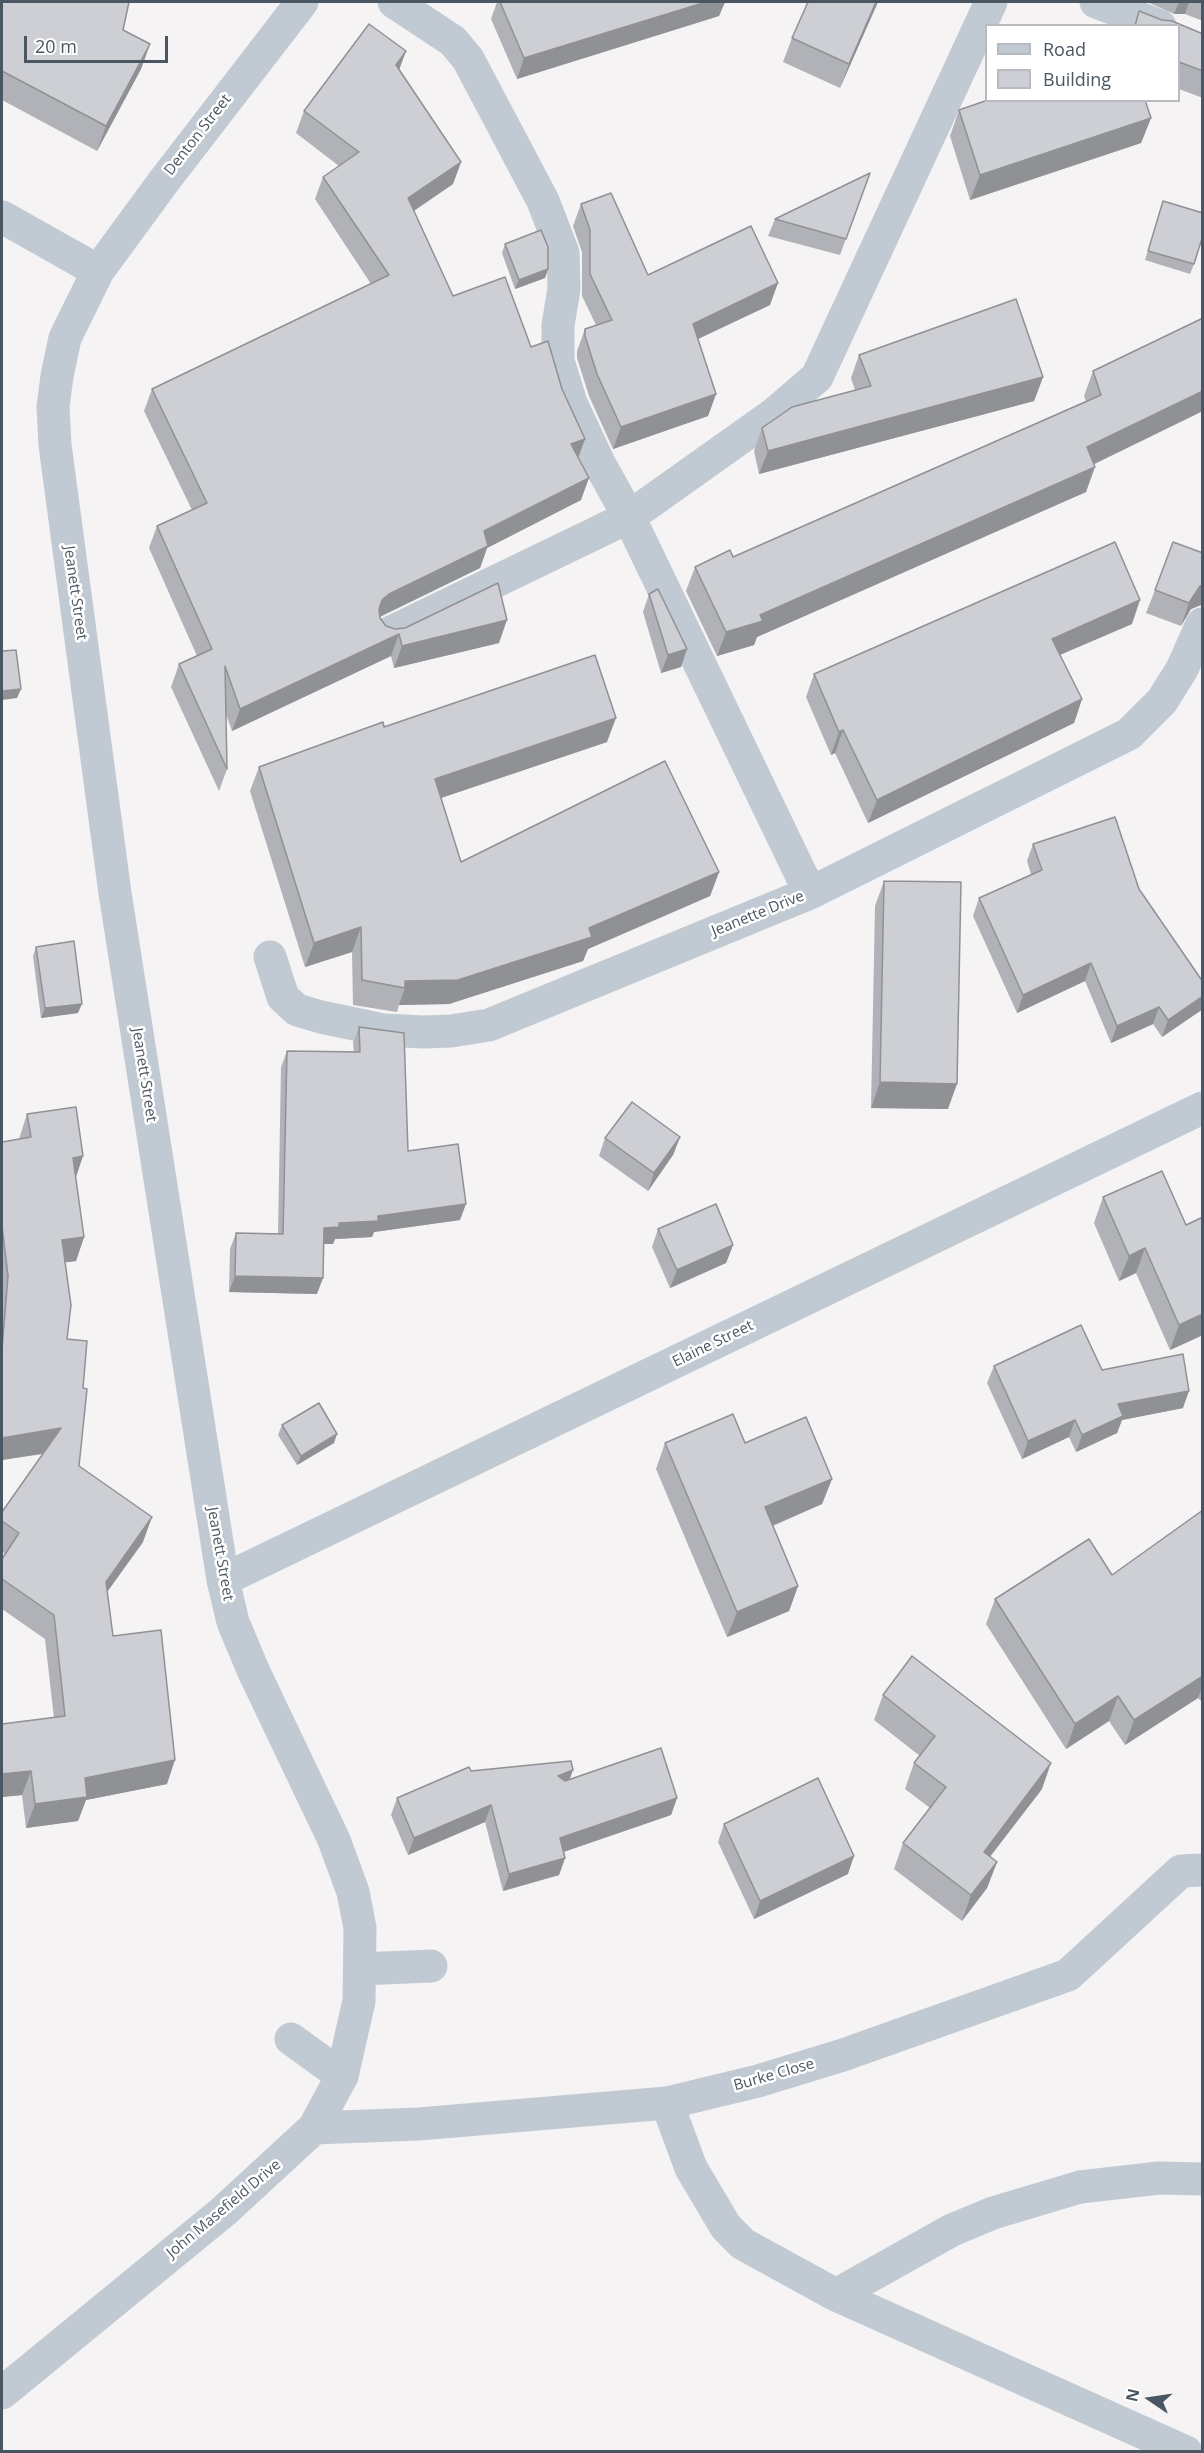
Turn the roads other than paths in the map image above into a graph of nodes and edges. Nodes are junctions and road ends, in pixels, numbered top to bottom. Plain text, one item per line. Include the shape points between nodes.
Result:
1 (302, 2) edge
2 (394, 2) edge
3 (991, 2) edge
4 (1096, 2) edge
5 (1156, 24) edge
6 (2, 217) edge
7 (98, 271) junction
8 (629, 517) junction
9 (1203, 624) edge
10 (388, 633) edge
11 (810, 893) junction
12 (270, 957) dead end
13 (1203, 1108) edge
14 (223, 1580) junction
15 (1192, 1871) edge
16 (431, 1966) dead end
17 (360, 1970) junction
18 (291, 2039) dead end
19 (342, 2076) junction
20 (667, 2103) junction
21 (314, 2128) junction
22 (1203, 2179) edge
23 (836, 2295) junction
24 (2, 2393) edge
25 (1186, 2451) edge

1 - 7 street, Denton Street
2 - 8 street via 453,41 468,58 543,201 558,236 565,269 558,362 599,464
3 - 8 street via 817,377 774,414
4 - 5 street
6 - 7 street
7 - 14 street, Jeanett Street via 65,338 53,407 55,445 115,893
8 - 10 street
8 - 11 street
9 - 11 street, Jeanette Drive via 1162,701 1129,734
11 - 12 street, Jeanette Drive via 489,1025 452,1031 383,1030 297,1010 283,997
13 - 14 street, Elaine Street
14 - 17 street, Jeanett Street via 233,1622 253,1670 346,1872 360,1928
15 - 20 street, Burke Close via 1068,1975 843,2055
16 - 17 street
17 - 19 street, John Masefield Drive via 357,2011
18 - 19 street
19 - 21 street, John Masefield Drive
20 - 21 street, Burke Close via 419,2124
20 - 23 street via 691,2168 726,2227 743,2244
21 - 24 street, John Masefield Drive via 224,2211
22 - 23 street via 1159,2178 1080,2187 993,2212 952,2230
23 - 25 street

